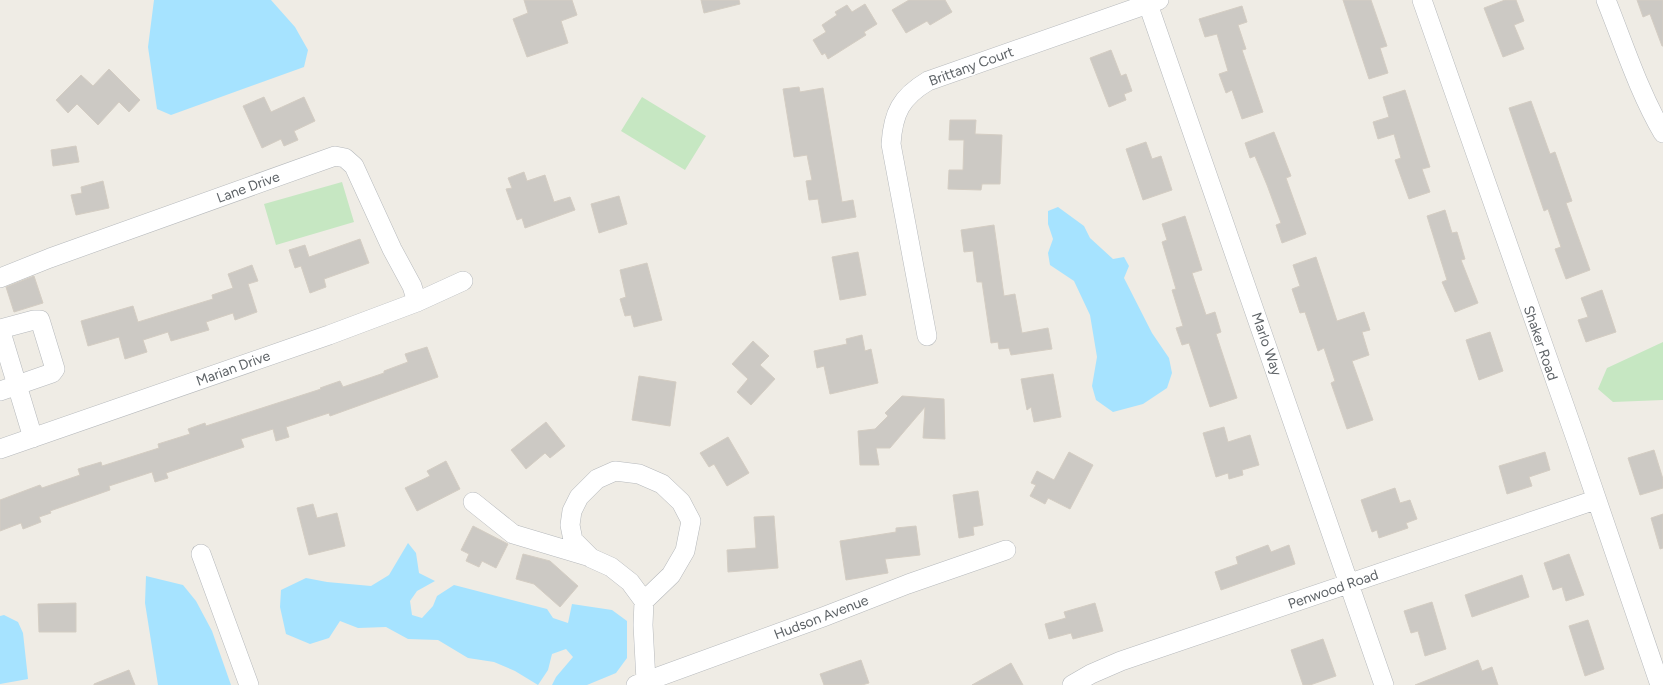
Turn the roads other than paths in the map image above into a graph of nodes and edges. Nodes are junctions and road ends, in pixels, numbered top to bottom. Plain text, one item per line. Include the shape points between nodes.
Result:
1 (1422, 0) edge
2 (1606, 0) edge
3 (1153, 2) edge
4 (1663, 133) edge
5 (0, 278) edge
6 (463, 281) dead end
7 (417, 302) junction
8 (0, 329) edge
9 (927, 336) dead end
10 (8, 388) edge
11 (33, 438) junction
12 (0, 449) edge
13 (1595, 500) junction
14 (473, 502) dead end
15 (1006, 550) dead end
16 (201, 554) dead end
17 (591, 558) junction
18 (1349, 584) junction
19 (644, 601) junction
20 (641, 683) edge
21 (249, 685) edge
22 (1072, 685) edge
23 (1384, 685) edge
24 (1660, 685) edge

1 - 13 street, Shaker Road
2 - 4 street via 1638,82
3 - 9 street, Brittany Court via 928,81 910,94 899,108 892,125 891,144
3 - 18 street, Marlo Way
5 - 7 street, Lane Drive via 335,156 344,158 354,166 412,286
6 - 7 street, Marian Drive
7 - 11 street, Marian Drive
8 - 10 street
8 - 10 street via 40,320 55,367 52,373
10 - 11 street
11 - 12 street, Marian Drive
13 - 18 street, Penwood Road
13 - 24 street, Shaker Road
14 - 17 street via 513,534
15 - 20 street, Hudson Avenue
16 - 21 street
17 - 19 street via 611,567 630,582
17 - 19 street via 573,540 570,524 572,511 579,497 597,480 615,471 639,474 662,484 681,502 691,521 685,552 671,575
18 - 22 street, Penwood Road via 1121,661
18 - 23 street, Marlo Way
19 - 20 street

